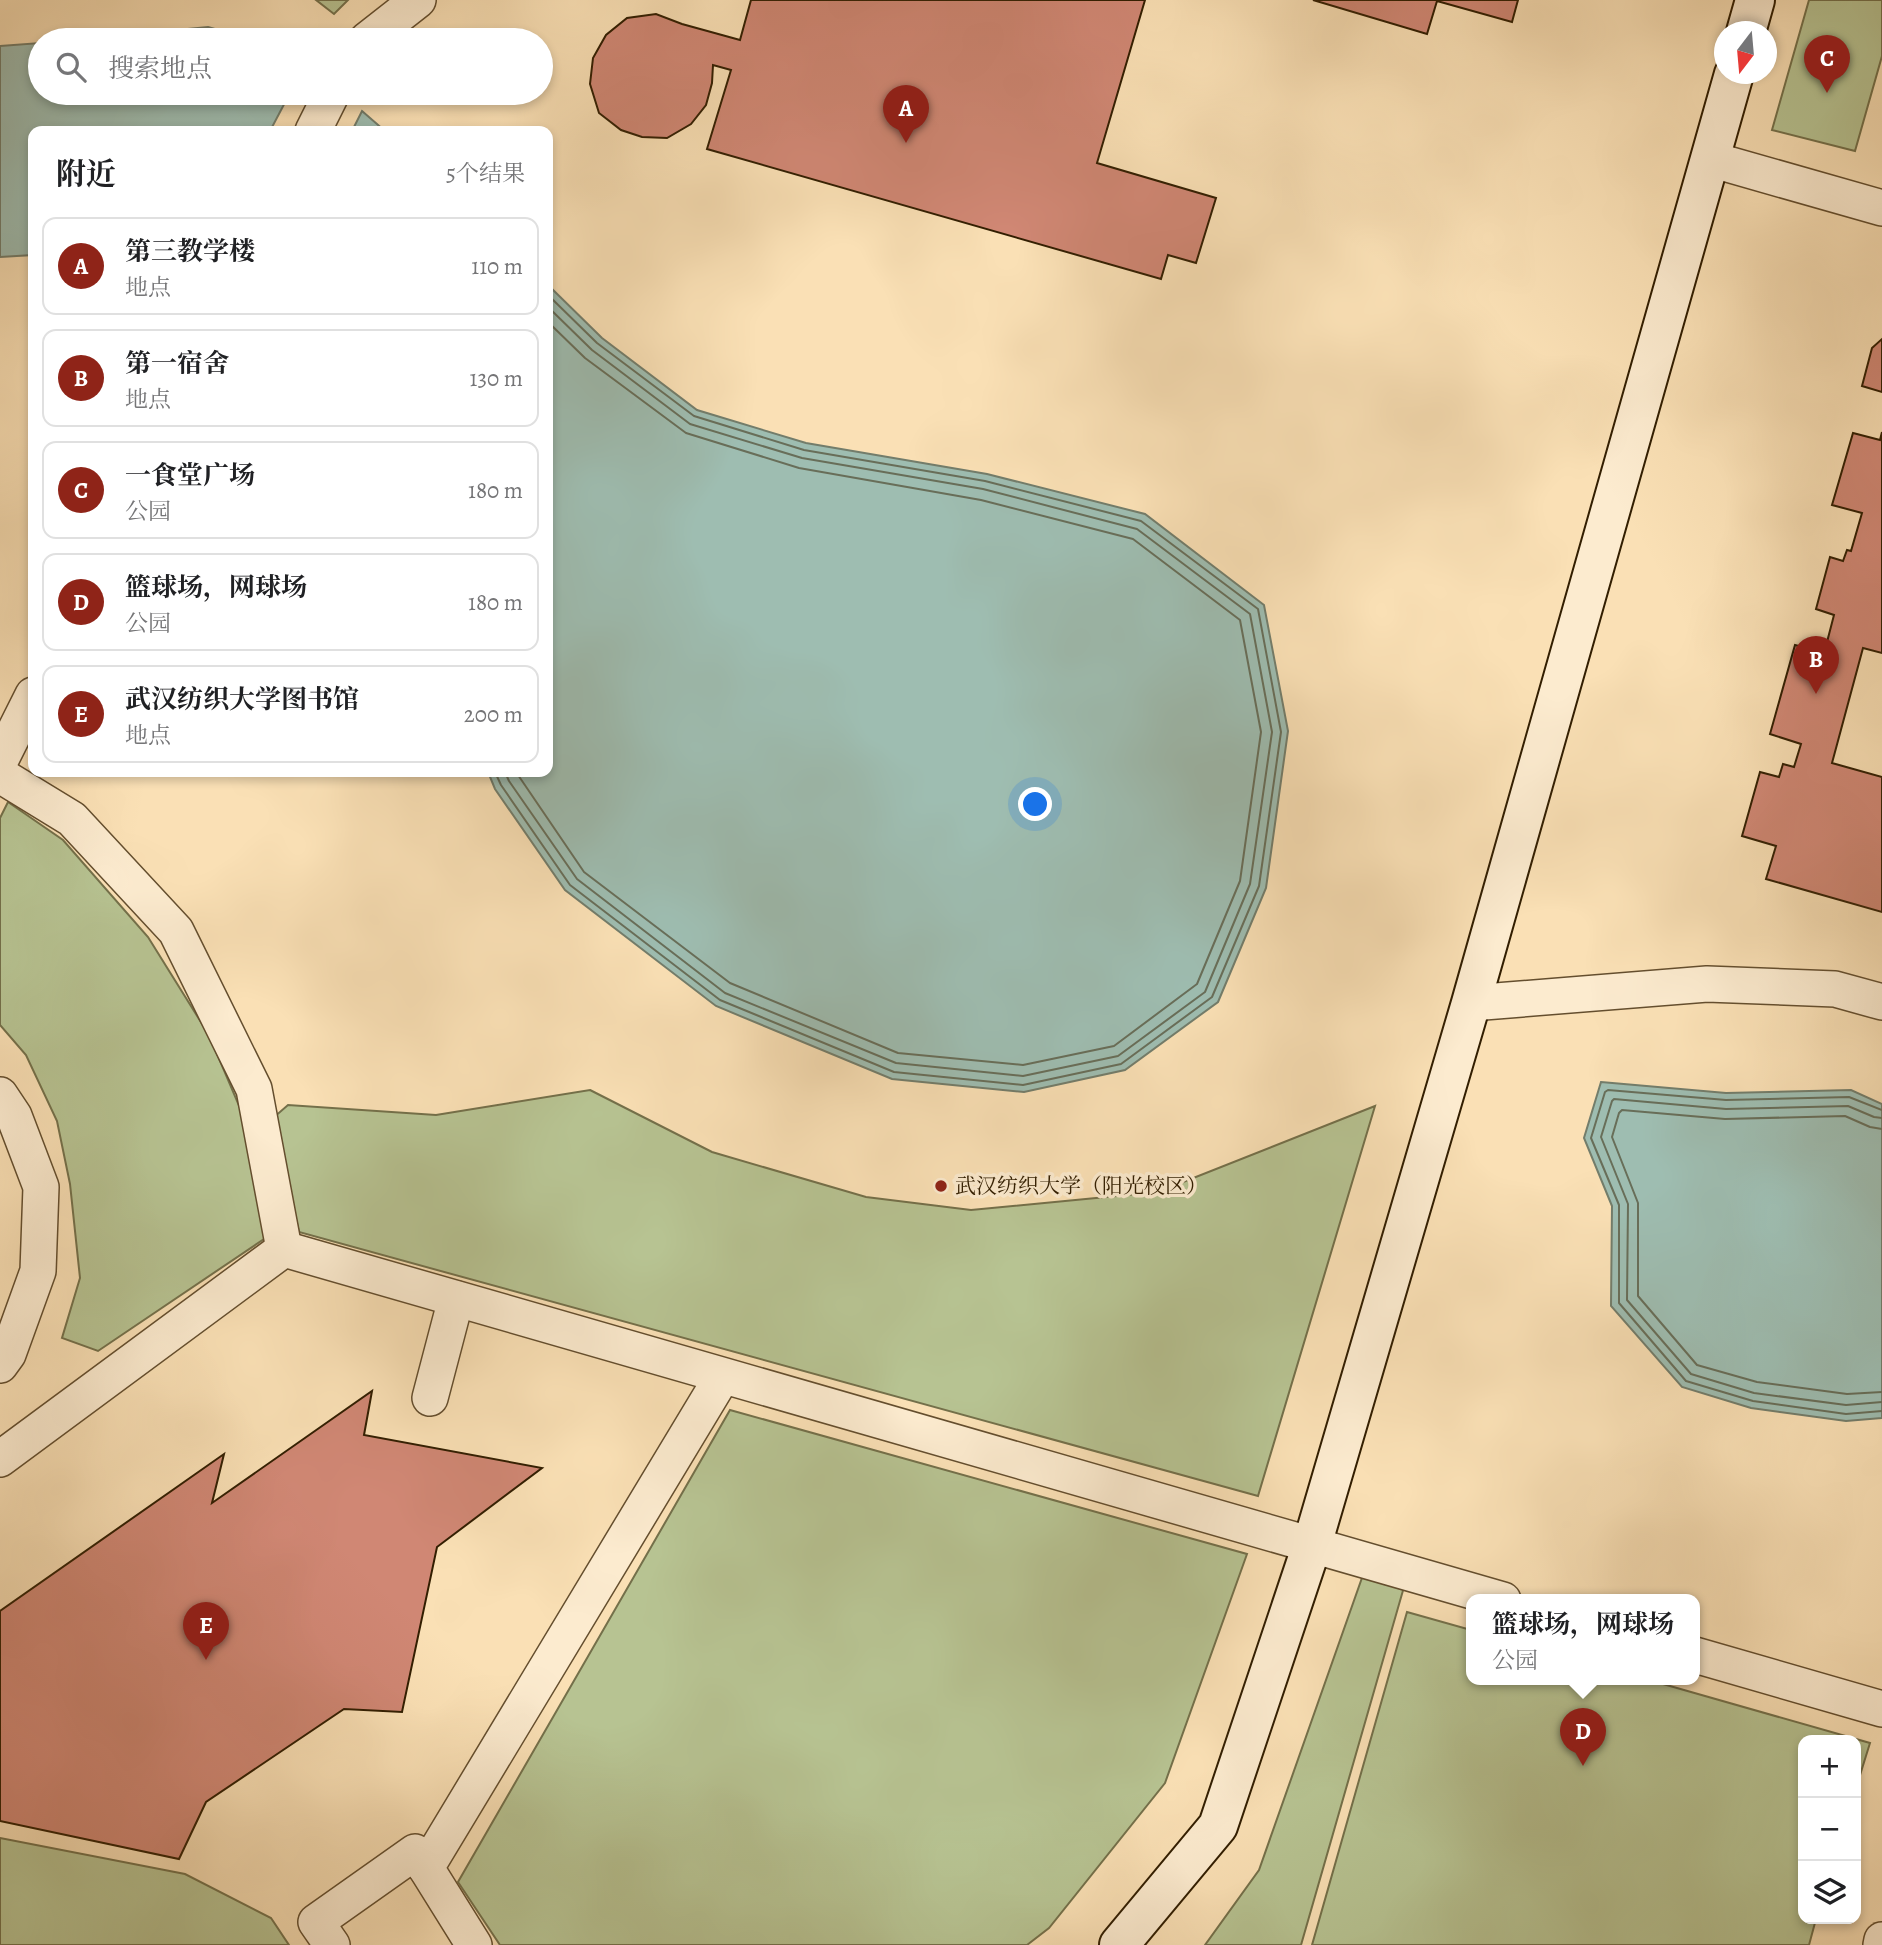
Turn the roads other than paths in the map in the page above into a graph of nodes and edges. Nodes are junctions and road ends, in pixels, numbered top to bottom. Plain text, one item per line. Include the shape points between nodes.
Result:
1 (418, 0) edge
2 (1755, 0) edge
3 (1749, 21) edge
4 (382, 28) edge
5 (1731, 84) edge
6 (326, 105) edge
7 (316, 126) edge
8 (1710, 159) junction
9 (1882, 208) edge
10 (28, 705) edge
11 (0, 761) edge
12 (0, 775) edge
13 (1882, 1002) edge
14 (1471, 1003) junction
15 (0, 1095) edge
16 (284, 1249) junction
17 (456, 1299) junction
18 (0, 1366) edge
19 (722, 1377) junction
20 (430, 1398) dead end
21 (0, 1460) edge
22 (1312, 1545) junction
23 (1482, 1594) edge
24 (1700, 1656) edge
25 (1882, 1709) edge
26 (426, 1868) junction
27 (332, 1945) edge
28 (474, 1945) edge
29 (1118, 1945) edge

1 - 4 street
2 - 3 main road
5 - 8 main road
6 - 7 street
8 - 9 street
8 - 14 main road
10 - 11 street
12 - 16 street via 72,819 176,931 254,1088
13 - 14 street via 1835,989 1707,984
14 - 22 main road
15 - 18 street via 41,1187 38,1271
16 - 17 street
16 - 21 street
17 - 19 street
17 - 20 street
19 - 22 street
19 - 26 street
22 - 23 street
22 - 29 main road via 1218,1826
24 - 25 street
26 - 27 street via 415,1852 316,1922
26 - 28 street

